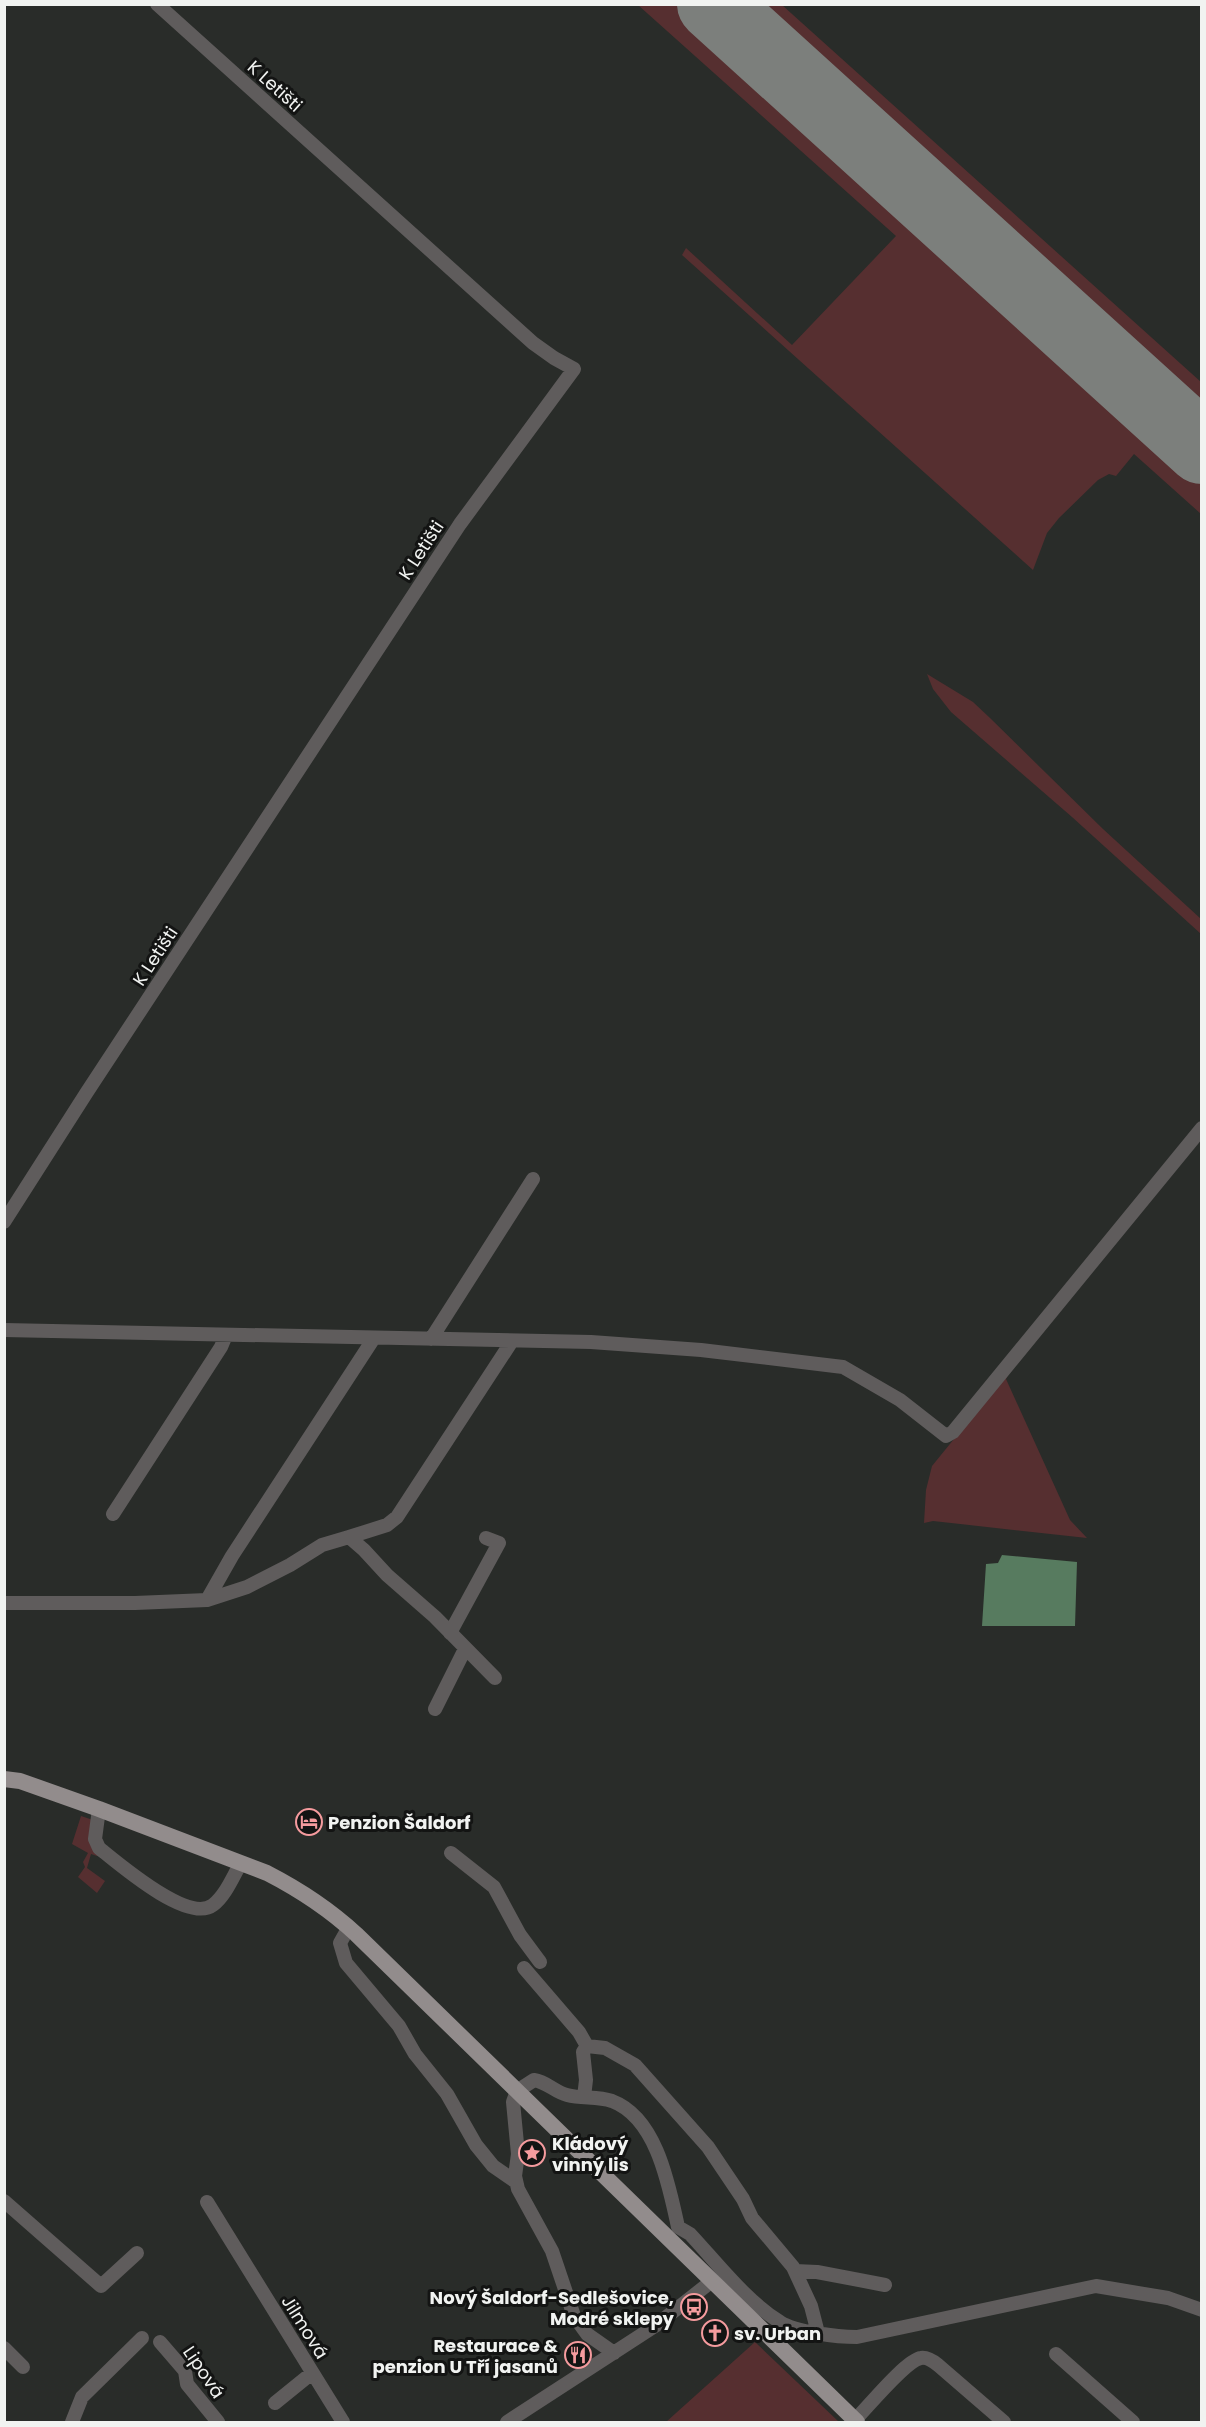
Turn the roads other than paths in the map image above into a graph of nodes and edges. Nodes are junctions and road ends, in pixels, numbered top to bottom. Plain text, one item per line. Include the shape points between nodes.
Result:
1 (157, 4) edge
2 (1202, 1128) edge
3 (533, 1179) dead end
4 (4, 1222) edge
5 (4, 1330) edge
6 (226, 1335) junction
7 (374, 1338) junction
8 (431, 1339) junction
9 (512, 1341) junction
10 (113, 1514) dead end
11 (348, 1537) junction
12 (486, 1538) dead end
13 (207, 1600) junction
14 (4, 1603) edge
15 (450, 1633) junction
16 (465, 1649) junction
17 (495, 1678) dead end
18 (435, 1709) dead end
19 (4, 1779) edge
20 (99, 1809) junction
21 (451, 1853) dead end
22 (241, 1863) junction
23 (349, 1927) junction
24 (540, 1962) dead end
25 (524, 1968) dead end
26 (587, 2046) junction
27 (517, 2091) junction
28 (584, 2097) junction
29 (516, 2182) junction
30 (4, 2201) edge
31 (207, 2202) dead end
32 (672, 2231) junction
33 (137, 2253) dead end
34 (795, 2271) junction
35 (712, 2281) junction
36 (885, 2285) dead end
37 (1202, 2310) edge
38 (818, 2333) junction
39 (142, 2338) dead end
40 (160, 2342) dead end
41 (4, 2348) edge
42 (614, 2353) junction
43 (1056, 2354) dead end
44 (23, 2367) dead end
45 (312, 2373) junction
46 (275, 2403) dead end
47 (856, 2421) edge
48 (72, 2422) edge
49 (218, 2422) edge
50 (343, 2422) edge
51 (507, 2422) edge
52 (1004, 2422) edge
53 (1133, 2422) edge

1 - 4 street, K Letišti via 533,343 574,369 460,524
2 - 9 street via 946,1436 900,1400 843,1367 701,1350
3 - 8 street
5 - 6 street
6 - 7 street
6 - 10 street
7 - 8 street
7 - 13 street
8 - 9 street
9 - 11 street via 397,1517 387,1525
11 - 13 street via 322,1545 247,1587
11 - 15 street
12 - 15 street via 499,1543
13 - 14 street
15 - 16 street
16 - 17 street
16 - 18 street
19 - 20 main road
20 - 22 main road
20 - 22 street via 95,1839 99,1848 154,1889 190,1908 212,1906
21 - 24 street via 494,1887
22 - 23 main road via 290,1885
23 - 27 main road
23 - 29 street via 340,1943 346,1963 399,2026 415,2054 447,2094 476,2145 493,2166
25 - 26 street
26 - 28 street
26 - 34 street via 605,2048 635,2065 708,2147 752,2218
27 - 28 street via 534,2080 566,2095
27 - 29 street via 512,2109 518,2154
27 - 32 main road
28 - 32 street via 610,2100 622,2106 649,2136 664,2169
29 - 42 street via 552,2251 574,2316 587,2334
30 - 33 street via 101,2286
31 - 45 street, Jilmová
32 - 35 main road
32 - 38 street via 690,2234 749,2298 781,2324
34 - 36 street
34 - 38 street
35 - 42 street
35 - 47 main road
37 - 38 street via 1168,2298 1096,2286 870,2335
39 - 48 street via 82,2397
40 - 49 street, Lipová via 185,2371 187,2384
41 - 44 street
42 - 51 street
43 - 53 street
45 - 46 street
45 - 50 street, Jilmová
47 - 52 street via 898,2375 913,2362 927,2358

